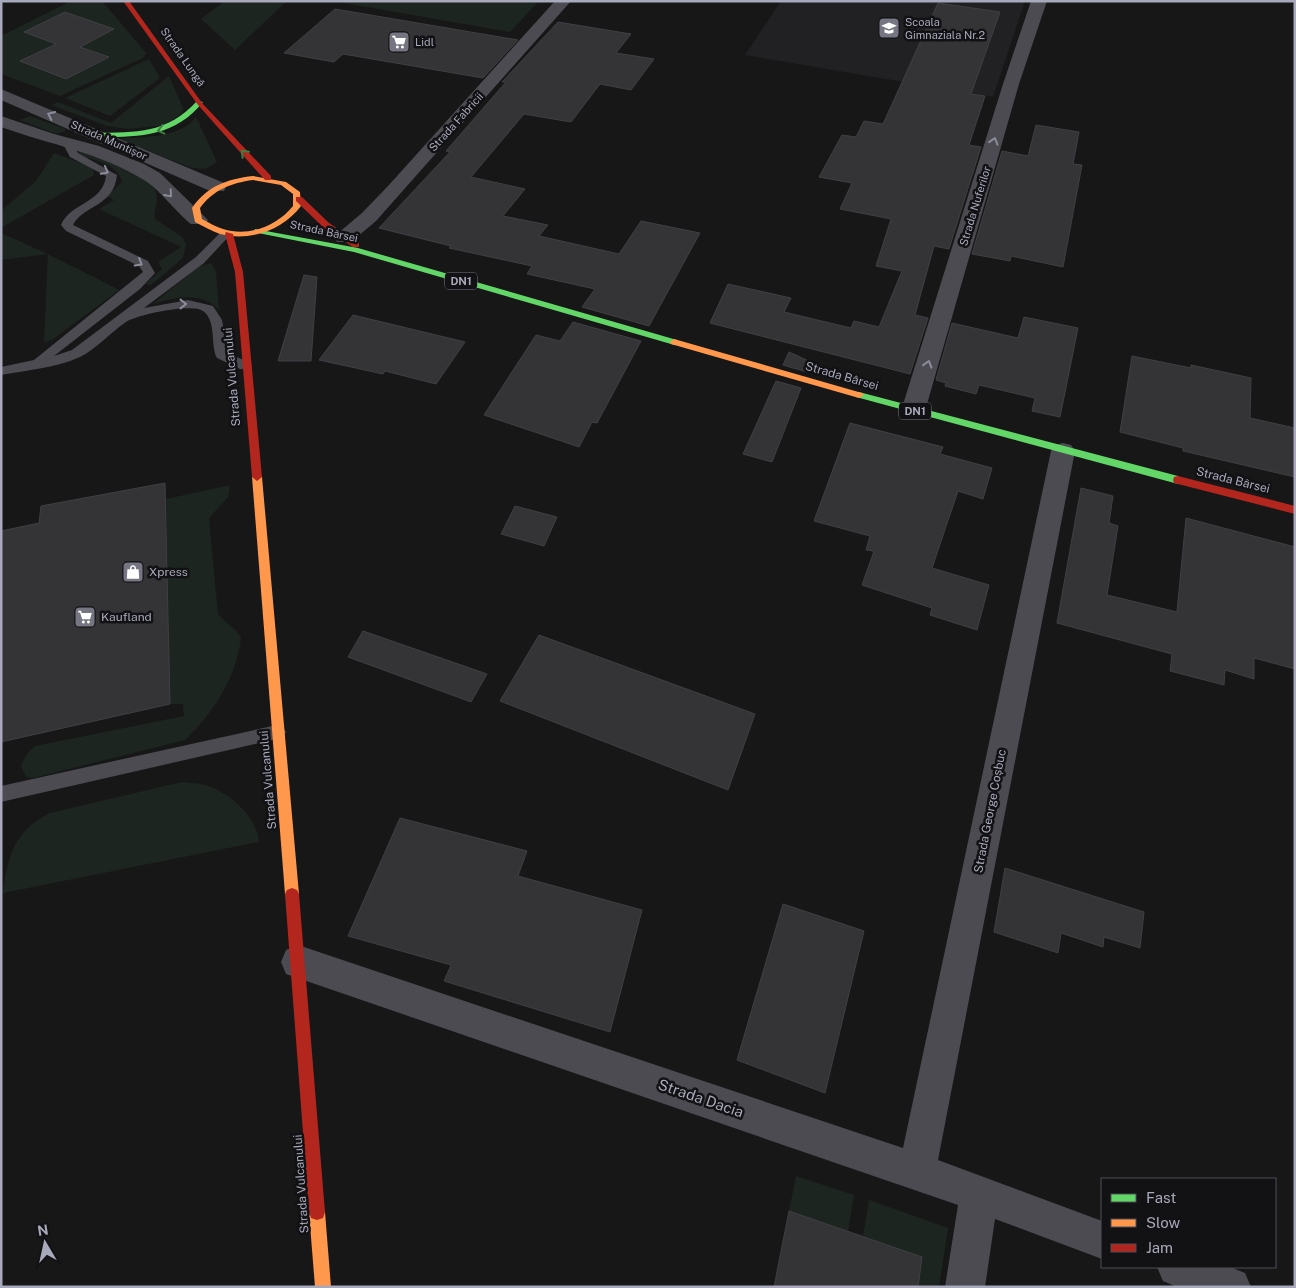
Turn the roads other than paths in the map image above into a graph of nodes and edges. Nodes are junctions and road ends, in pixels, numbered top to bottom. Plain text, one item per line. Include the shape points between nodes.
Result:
1 (126, 1) edge
2 (564, 1) edge
3 (1039, 1) edge
4 (1, 94) edge
5 (199, 102) junction
6 (1, 121) edge
7 (220, 128) junction
8 (95, 135) junction
9 (67, 142) junction
10 (224, 150) dead end
11 (226, 170) dead end
12 (268, 178) junction
13 (221, 185) junction
14 (299, 199) junction
15 (198, 220) junction
16 (254, 232) junction
17 (227, 234) junction
18 (344, 238) junction
19 (384, 258) junction
20 (238, 272) junction
21 (119, 321) junction
22 (38, 364) junction
23 (245, 366) junction
24 (1, 371) edge
25 (913, 411) junction
26 (1063, 451) junction
27 (1295, 510) edge
28 (277, 732) junction
29 (1, 794) edge
30 (298, 962) junction
31 (917, 1171) junction
32 (979, 1195) junction
33 (1101, 1240) edge
34 (1180, 1268) edge
35 (323, 1287) edge
36 (965, 1287) edge
37 (1231, 1287) edge

1 - 5 main road, Strada Lungă / DN1
2 - 18 street, Strada Fabricii via 395,190
25 -> 3 street, Strada Nuferilor
8 -> 4 street, Strada Muntișor
5 - 7 main road, Strada Lungă / DN1
5 -> 8 main road via 187,118 160,131
6 - 9 street, Strada Muntișor
7 - 10 main road, DN1
12 -> 7 main road, DN1
8 - 13 street, Strada Muntișor
9 -> 15 street, Strada Muntișor via 153,177
9 -> 22 lane via 74,154 112,175 113,184 69,220 70,230 144,264 149,273
11 - 13 main road
12 - 13 main road, DN1
12 - 14 main road, DN1 via 290,185
13 - 15 main road via 200,200 196,214
14 - 16 main road, DN1 via 297,208 288,218
14 - 18 main road, Strada Bârsei / DN1
15 - 17 main road, DN1 via 211,230
16 - 17 main road, DN1
16 - 19 main road, Strada Bârsei / DN1 via 319,242
16 - 20 main road, Strada Vulcanului
17 - 20 main road, Strada Vulcanului
17 - 21 lane via 200,260
18 - 19 main road, Strada Bârsei / DN1
19 - 25 main road, Strada Bârsei / DN1
20 - 23 main road, Strada Vulcanului
21 - 22 lane via 76,353
21 -> 23 lane via 171,305 204,306 215,316 222,355
22 - 24 lane
23 - 28 main road, Strada Vulcanului
25 - 26 main road, Strada Bârsei / DN1
26 - 27 main road, Strada Bârsei / DN1
26 - 31 street, Strada George Coșbuc
28 - 29 lane
28 - 30 main road, Strada Vulcanului
30 - 31 street, Strada Dacia
30 - 35 main road, Strada Vulcanului
31 - 32 street, Strada Dacia
32 - 33 street, Strada Dacia
32 - 36 street
34 - 37 street

